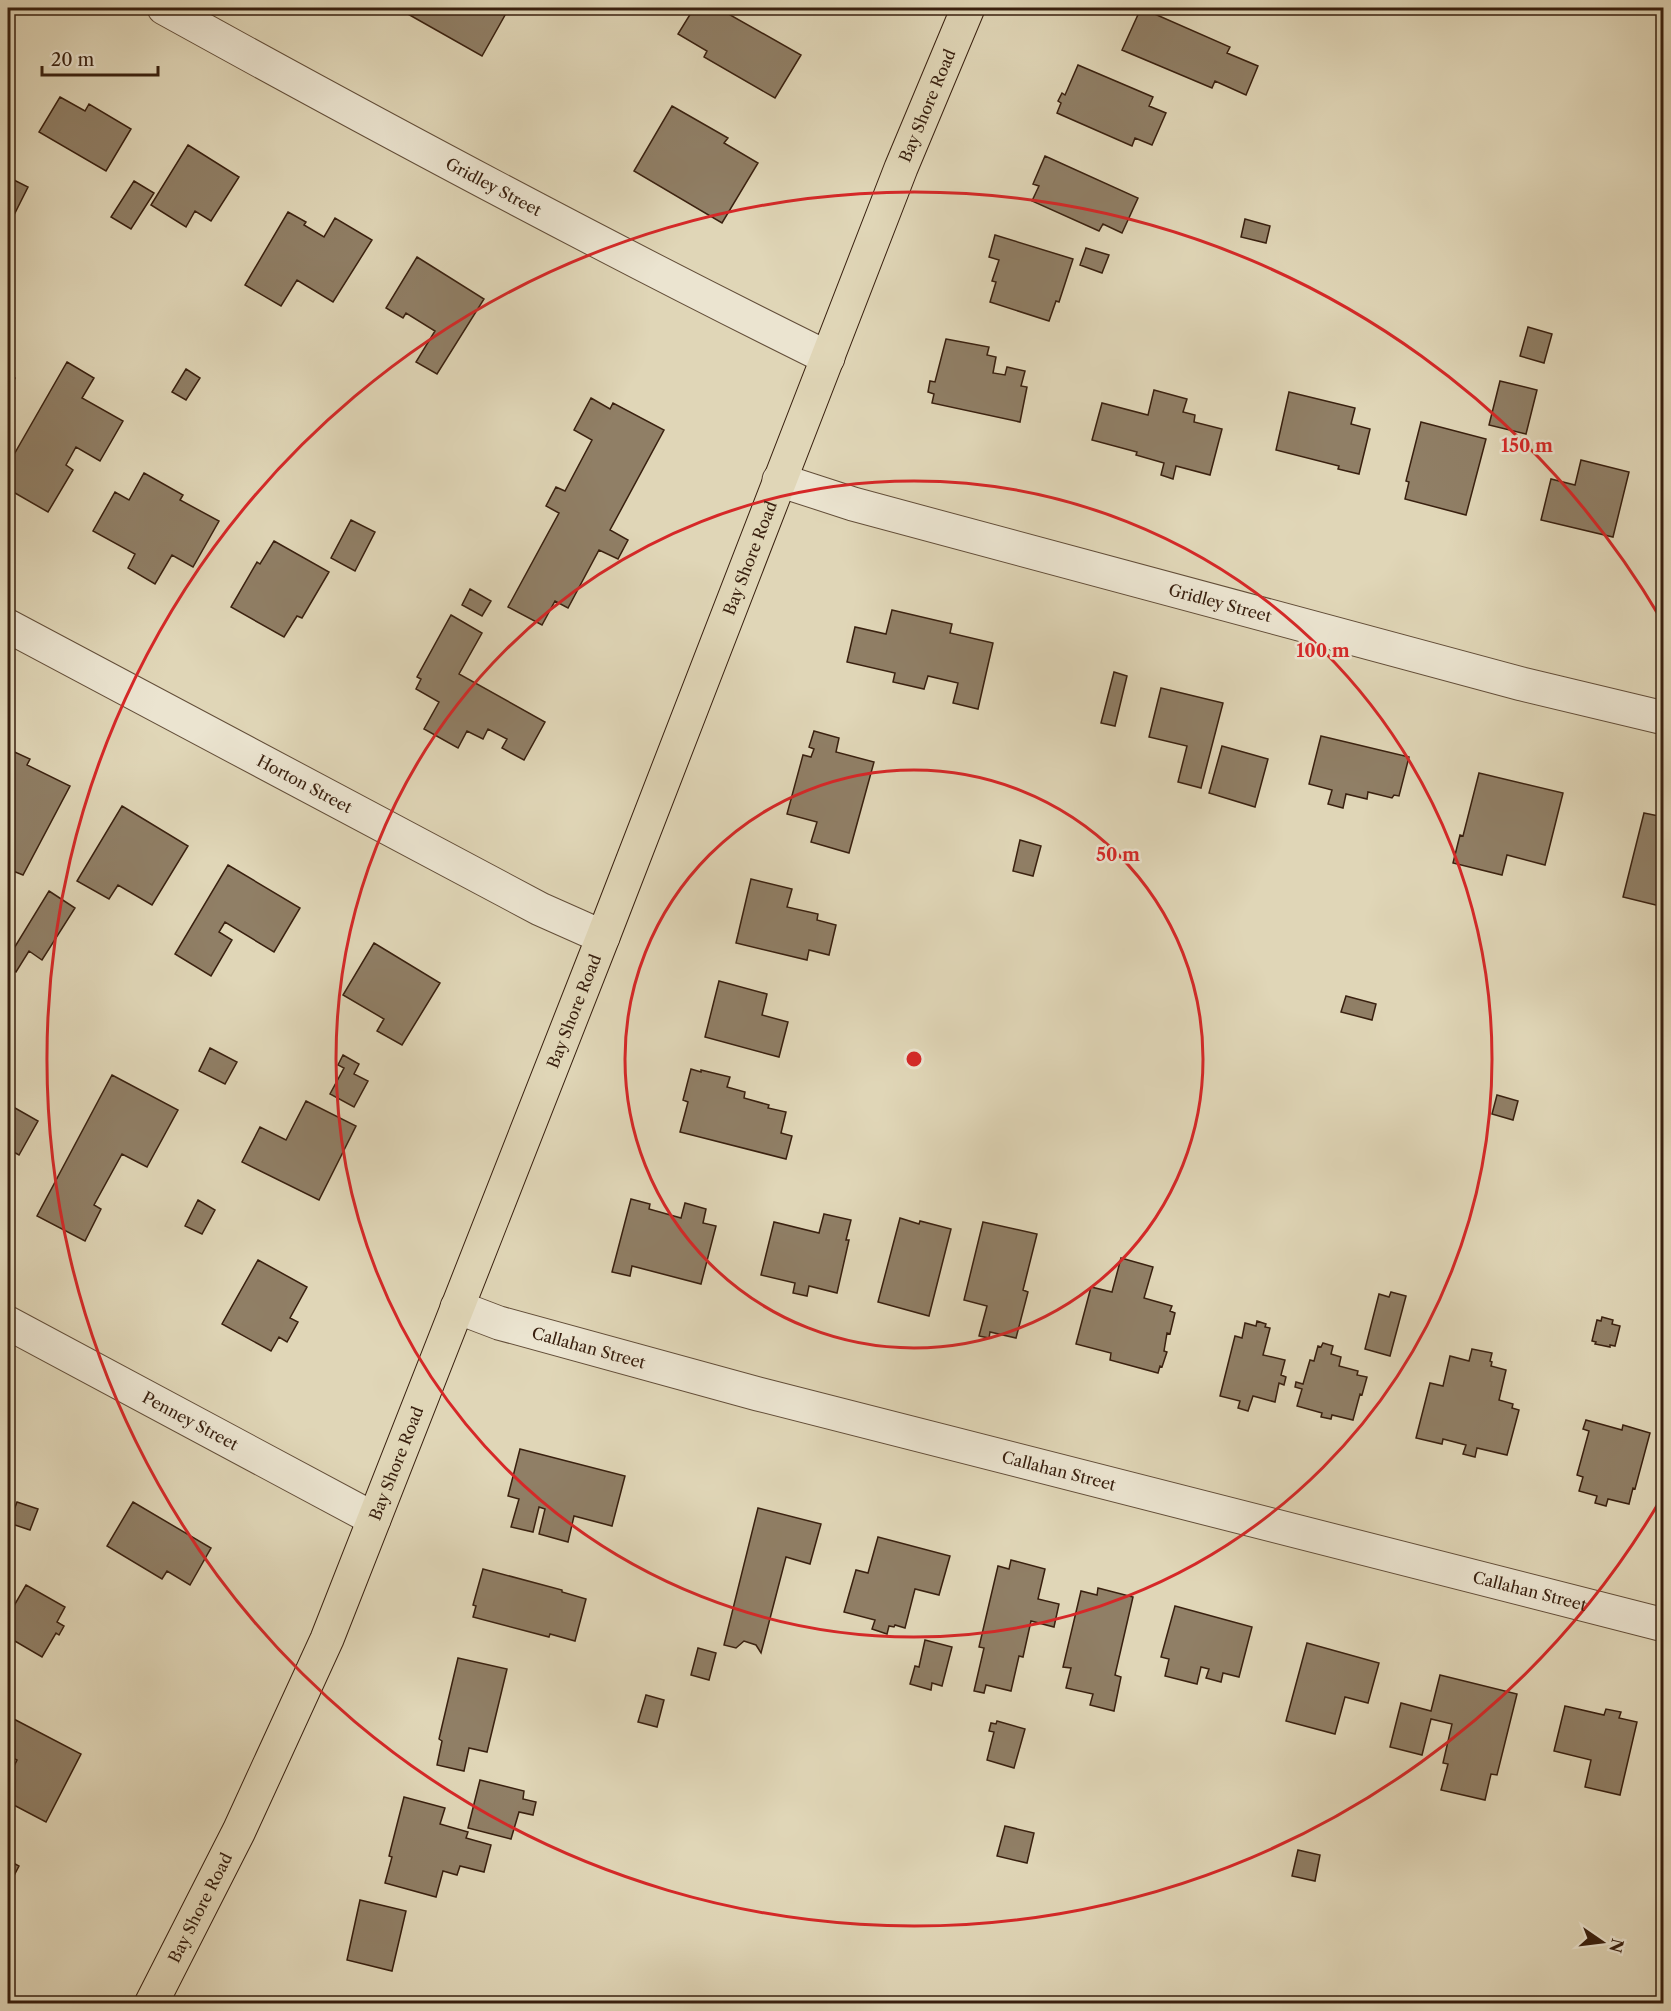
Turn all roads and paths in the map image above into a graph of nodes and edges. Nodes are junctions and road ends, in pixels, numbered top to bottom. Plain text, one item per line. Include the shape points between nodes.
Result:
1 (164, 8) edge
2 (968, 8) edge
3 (828, 357) junction
4 (779, 480) junction
5 (8, 626) edge
6 (1664, 718) edge
7 (603, 937) junction
8 (457, 1307) junction
9 (8, 1323) edge
10 (374, 1520) junction
11 (1664, 1625) edge
12 (151, 2004) edge

1 - 3 street, Gridley Street via 609,248
2 - 3 main road, Bay Shore Road
3 - 4 main road, Bay Shore Road
4 - 6 street, Gridley Street via 853,504 1522,684
4 - 7 main road, Bay Shore Road
5 - 7 street, Horton Street via 540,909
7 - 8 main road, Bay Shore Road
8 - 10 main road, Bay Shore Road
8 - 11 street, Callahan Street via 499,1323 758,1394
9 - 10 street, Penney Street
10 - 12 main road, Bay Shore Road via 299,1702

